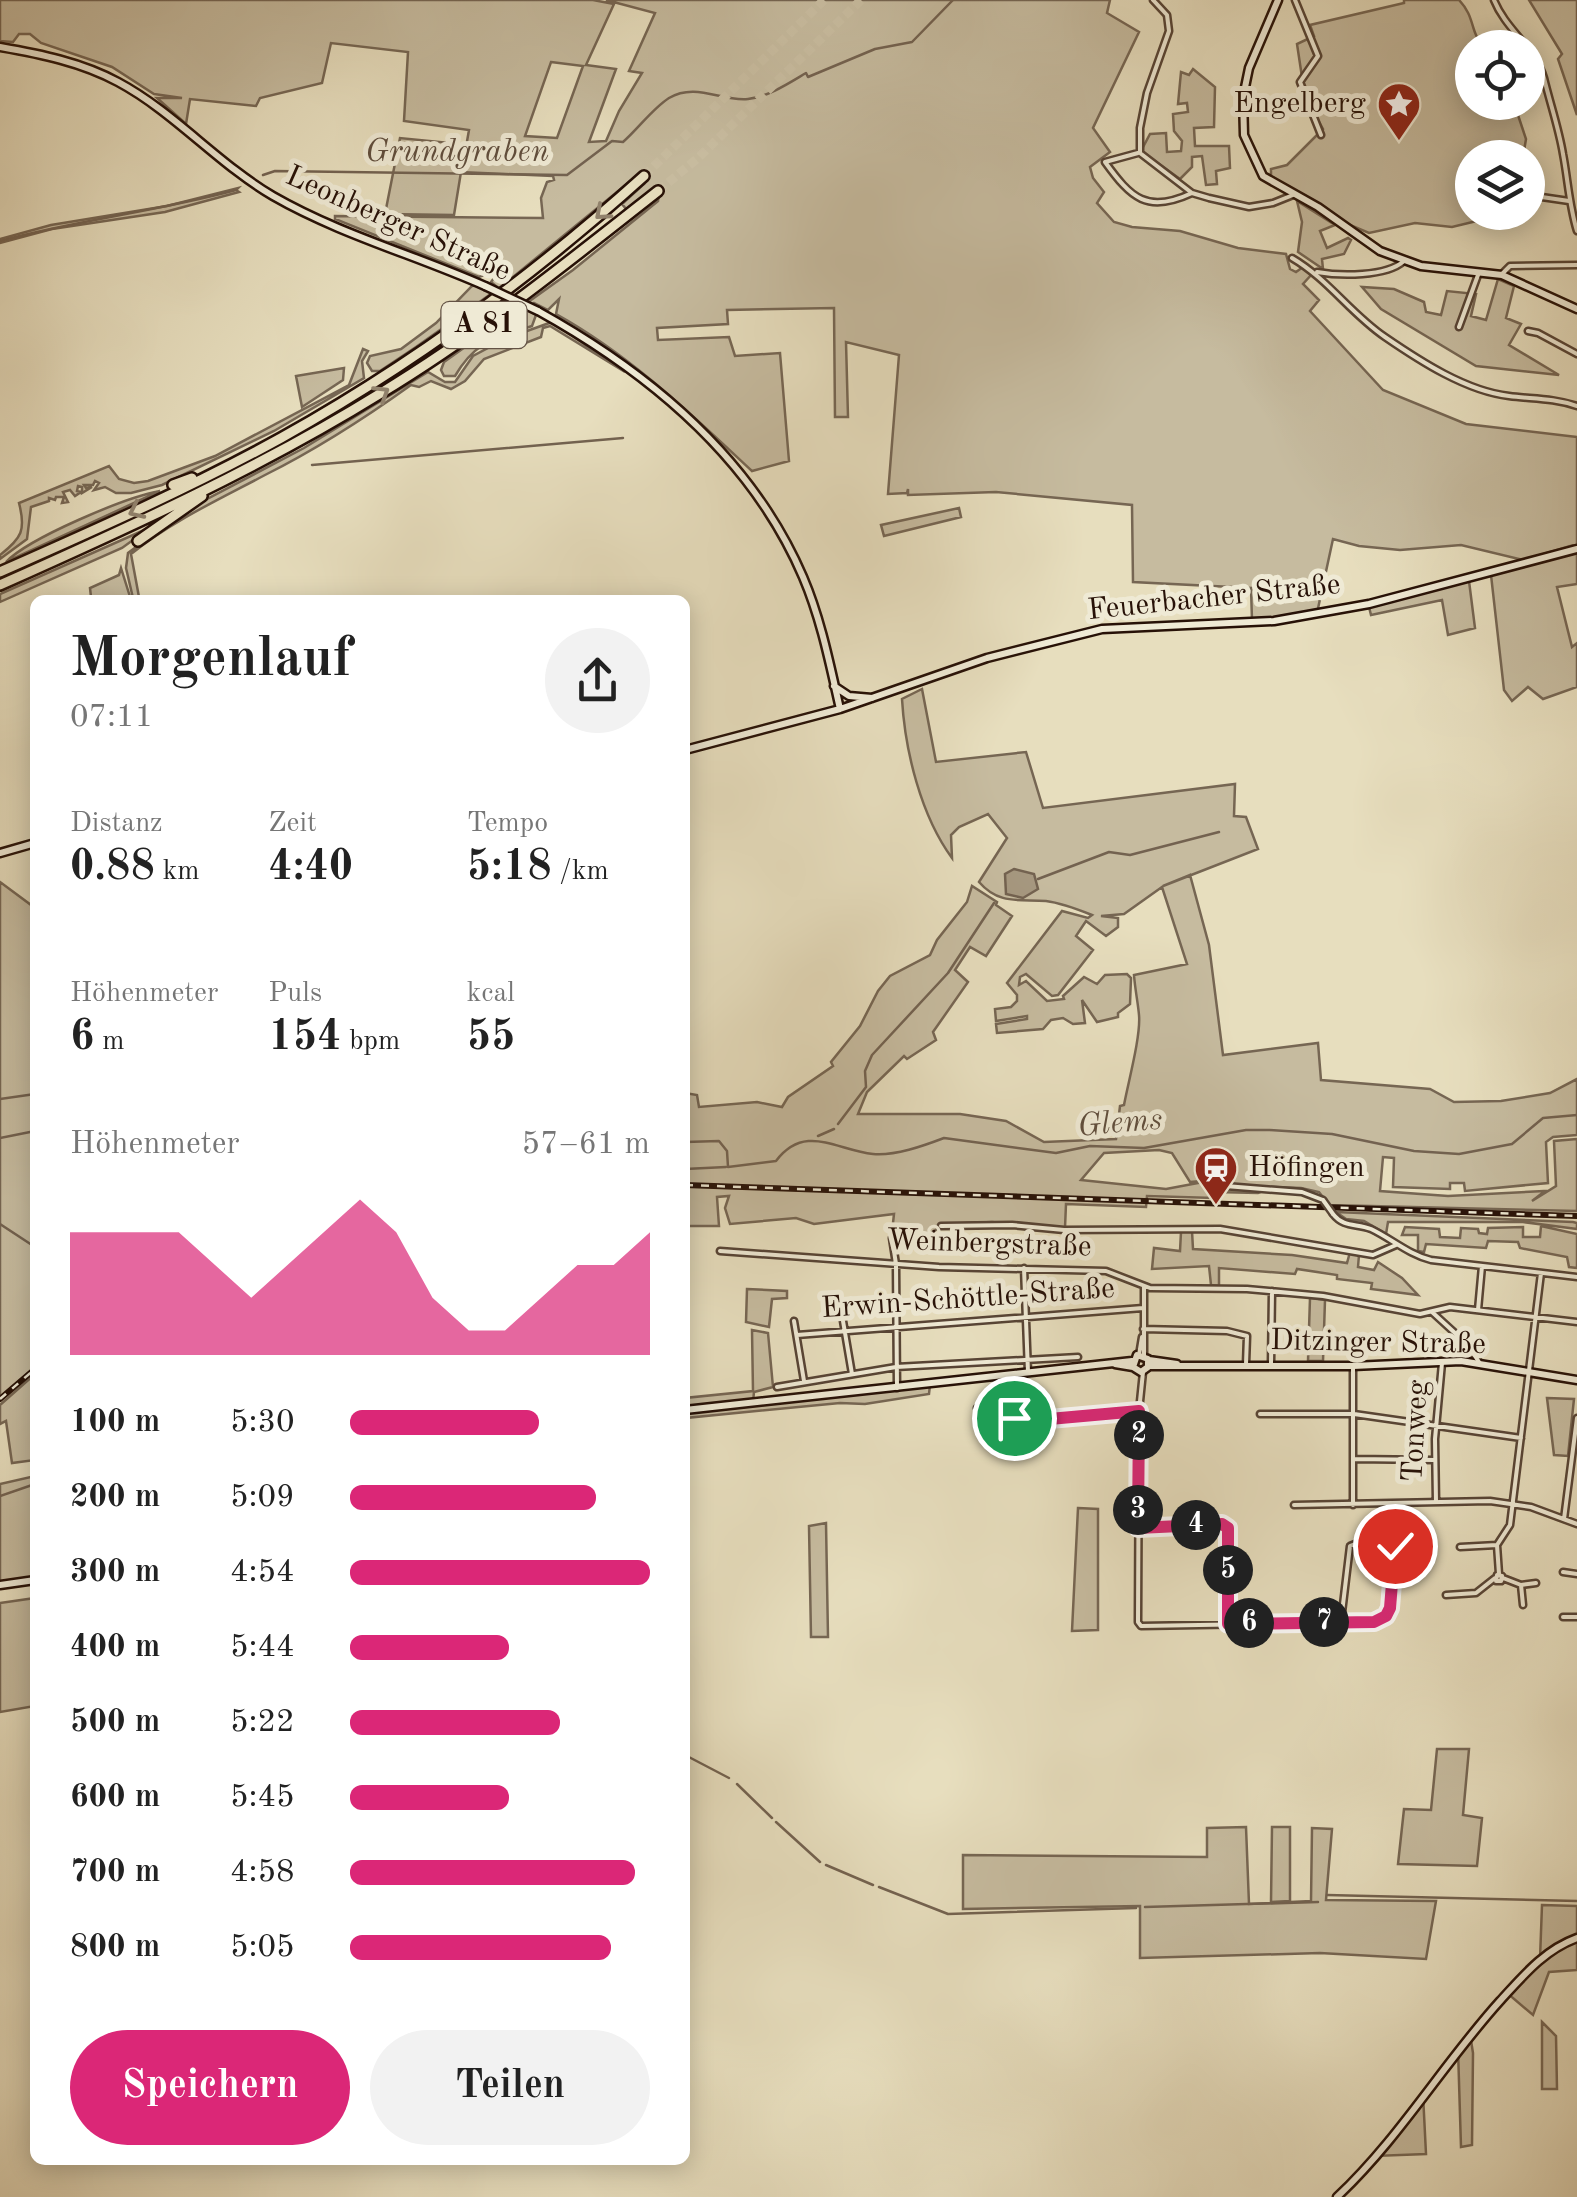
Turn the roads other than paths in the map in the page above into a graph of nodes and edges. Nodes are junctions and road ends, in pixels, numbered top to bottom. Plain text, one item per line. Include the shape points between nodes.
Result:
1 (1154, 0) edge
2 (1278, 0) edge
3 (1296, 0) edge
4 (1494, 0) edge
5 (0, 47) edge
6 (1321, 136) dead end
7 (1140, 153) junction
8 (644, 176) tunnel mouth
9 (658, 192) tunnel mouth
10 (1192, 193) junction
11 (1293, 194) junction
12 (1545, 198) edge
13 (1568, 201) junction
14 (1577, 231) edge
15 (1292, 258) dead end
16 (1404, 261) junction
17 (1577, 265) edge
18 (1479, 271) junction
19 (1315, 272) junction
20 (1502, 275) junction
21 (1576, 307) edge
22 (1459, 327) dead end
23 (1528, 331) dead end
24 (1577, 354) edge
25 (1577, 406) edge
26 (223, 468) junction
27 (172, 485) dead end
28 (211, 487) junction
29 (138, 540) dead end
30 (1577, 549) edge
31 (0, 572) edge
32 (0, 584) edge
33 (834, 686) junction
34 (873, 698) junction
35 (840, 709) junction
36 (690, 749) edge
37 (30, 845) edge
38 (0, 853) edge
39 (1206, 1180) dead end
40 (942, 1226) dead end
41 (892, 1238) dead end
42 (1396, 1245) junction
43 (720, 1251) dead end
44 (896, 1264) junction
45 (1482, 1266) junction
46 (1024, 1268) junction
47 (1542, 1272) junction
48 (1577, 1277) edge
49 (1144, 1287) junction
50 (1272, 1292) junction
51 (1143, 1308) junction
52 (1478, 1310) junction
53 (1432, 1312) junction
54 (1026, 1317) junction
55 (1538, 1317) junction
56 (794, 1321) dead end
57 (843, 1321) dead end
58 (1577, 1322) edge
59 (895, 1325) junction
60 (1142, 1328) junction
61 (845, 1332) junction
62 (797, 1335) junction
63 (1078, 1357) dead end
64 (1028, 1360) junction
65 (1442, 1361) junction
66 (1478, 1362) junction
67 (1141, 1364) junction
68 (1246, 1364) junction
69 (1271, 1364) junction
70 (1353, 1366) junction
71 (896, 1367) junction
72 (1028, 1372) junction
73 (1530, 1372) junction
74 (852, 1374) junction
75 (1577, 1380) edge
76 (804, 1381) junction
77 (777, 1386) dead end
78 (897, 1388) junction
79 (1013, 1406) junction
80 (977, 1408) dead end
81 (690, 1409) edge
82 (1139, 1411) junction
83 (1260, 1414) dead end
84 (1354, 1414) junction
85 (1577, 1418) edge
86 (1038, 1419) junction
87 (1438, 1424) junction
88 (1521, 1438) junction
89 (1353, 1459) junction
90 (1434, 1460) junction
91 (1436, 1502) junction
92 (1513, 1503) junction
93 (1294, 1505) dead end
94 (1353, 1505) junction
95 (1564, 1519) junction
96 (1577, 1524) edge
97 (1138, 1528) junction
98 (1498, 1546) junction
99 (1460, 1547) dead end
100 (1563, 1572) dead end
101 (1577, 1574) edge
102 (1499, 1577) junction
103 (30, 1581) edge
104 (1536, 1583) dead end
105 (1520, 1585) junction
106 (0, 1586) edge
107 (1476, 1594) junction
108 (1446, 1595) dead end
109 (1476, 1602) dead end
110 (1523, 1605) dead end
111 (1563, 1616) dead end
112 (1577, 1616) edge
113 (1341, 1621) junction
114 (1228, 1624) junction
115 (1577, 1938) edge
116 (1336, 2197) edge

1 - 7 street via 1167,16 1168,32 1147,93
2 - 11 main road via 1248,68 1243,130 1256,169
3 - 6 street via 1318,56 1300,82
4 - 13 street via 1544,79
5 - 33 main road, Leonberger Straße, bridge via 101,74 292,206 538,311 645,382 738,470 774,521 804,579
7 - 10 street
7 - 10 street via 1105,162 1128,192 1150,202
8 -> 26 highway, A 81 via 525,277 426,349
28 -> 9 highway, A 81 via 430,362
10 - 11 street via 1249,207
11 - 16 main road
12 - 13 street
13 - 14 street
15 - 19 street
16 - 18 main road
16 - 19 street via 1385,270
17 - 20 street via 1510,266
18 - 20 main road
18 - 22 street
19 - 25 street via 1383,336 1454,376 1490,392
20 - 21 main road
23 - 24 street
26 - 27 highway
26 -> 31 highway, A 81
28 - 29 highway
28 - 32 highway, A 81
30 - 34 main road, Feuerbacher Straße via 1368,604 1274,621 1102,629 988,658
33 - 34 main road via 849,696
33 - 35 main road, Leonberger Straße
34 - 35 main road, Feuerbacher Straße
35 - 36 main road, Feuerbacher Straße
37 - 38 main road
39 - 42 street, bridge via 1302,1192 1323,1200 1341,1222
40 - 42 street via 1220,1229 1373,1254
41 - 44 street
42 - 45 street via 1430,1260
43 - 44 street, Weinbergstraße
44 - 46 street, Weinbergstraße
44 - 59 street
45 - 47 street
45 - 52 street
46 - 49 street, Weinbergstraße via 1106,1271
46 - 54 street
47 - 48 street
47 - 55 street
49 - 50 street, Weinbergstraße
49 - 51 street
50 - 53 street, Weinbergstraße
50 - 69 street
51 - 54 street, Erwin-Schöttle-Straße
51 - 60 street
52 - 53 street, Weinbergstraße
52 - 55 street, Weinbergstraße
53 - 66 street
54 - 59 street, Erwin-Schöttle-Straße
54 - 64 street
55 - 58 street, Weinbergstraße
55 - 73 street
56 - 62 street
57 - 61 street
59 - 61 street, Erwin-Schöttle-Straße
59 - 71 street
60 - 67 street
60 - 68 street via 1246,1336
61 - 62 street, Erwin-Schöttle-Straße
61 - 74 street
62 - 76 street
63 - 64 street
64 - 71 street
64 - 72 street
65 - 66 main road, Ditzinger Straße
65 - 70 main road, Ditzinger Straße
65 - 87 street, Tonweg
66 - 73 main road, Ditzinger Straße
67 - 68 main road, Ditzinger Straße
67 - 72 main road, Ditzinger Straße
67 - 82 street
68 - 69 main road, Ditzinger Straße
69 - 70 main road, Ditzinger Straße
70 - 84 street
71 - 74 street
71 - 78 street
72 - 78 main road, Ditzinger Straße
73 - 75 main road, Ditzinger Straße
73 - 88 street
74 - 76 street
76 - 77 street
78 - 81 main road, Ditzinger Straße
79 - 80 street
79 - 86 street via 1034,1411
79 - 86 street via 1019,1421
82 - 86 street
82 - 97 street
83 - 84 street
84 - 87 street
84 - 89 street
85 - 95 street
87 - 88 street
87 - 90 street, Tonweg
88 - 92 street
89 - 90 street
89 - 94 street
90 - 91 street, Tonweg
91 - 92 street
91 - 94 street
92 - 95 street
92 - 98 street via 1508,1534
93 - 94 street
95 - 96 street
97 - 114 street via 1138,1622
97 - 114 street via 1228,1528
98 - 99 street
98 - 102 street
100 - 101 street
102 - 105 street
102 - 107 street
103 - 106 main road
104 - 105 street
105 - 110 street
107 - 108 street
107 - 109 street
111 - 112 street
113 - 113 street via 1374,1622 1388,1613 1393,1543 1350,1546
113 - 114 street
115 - 116 main road via 1529,1969

